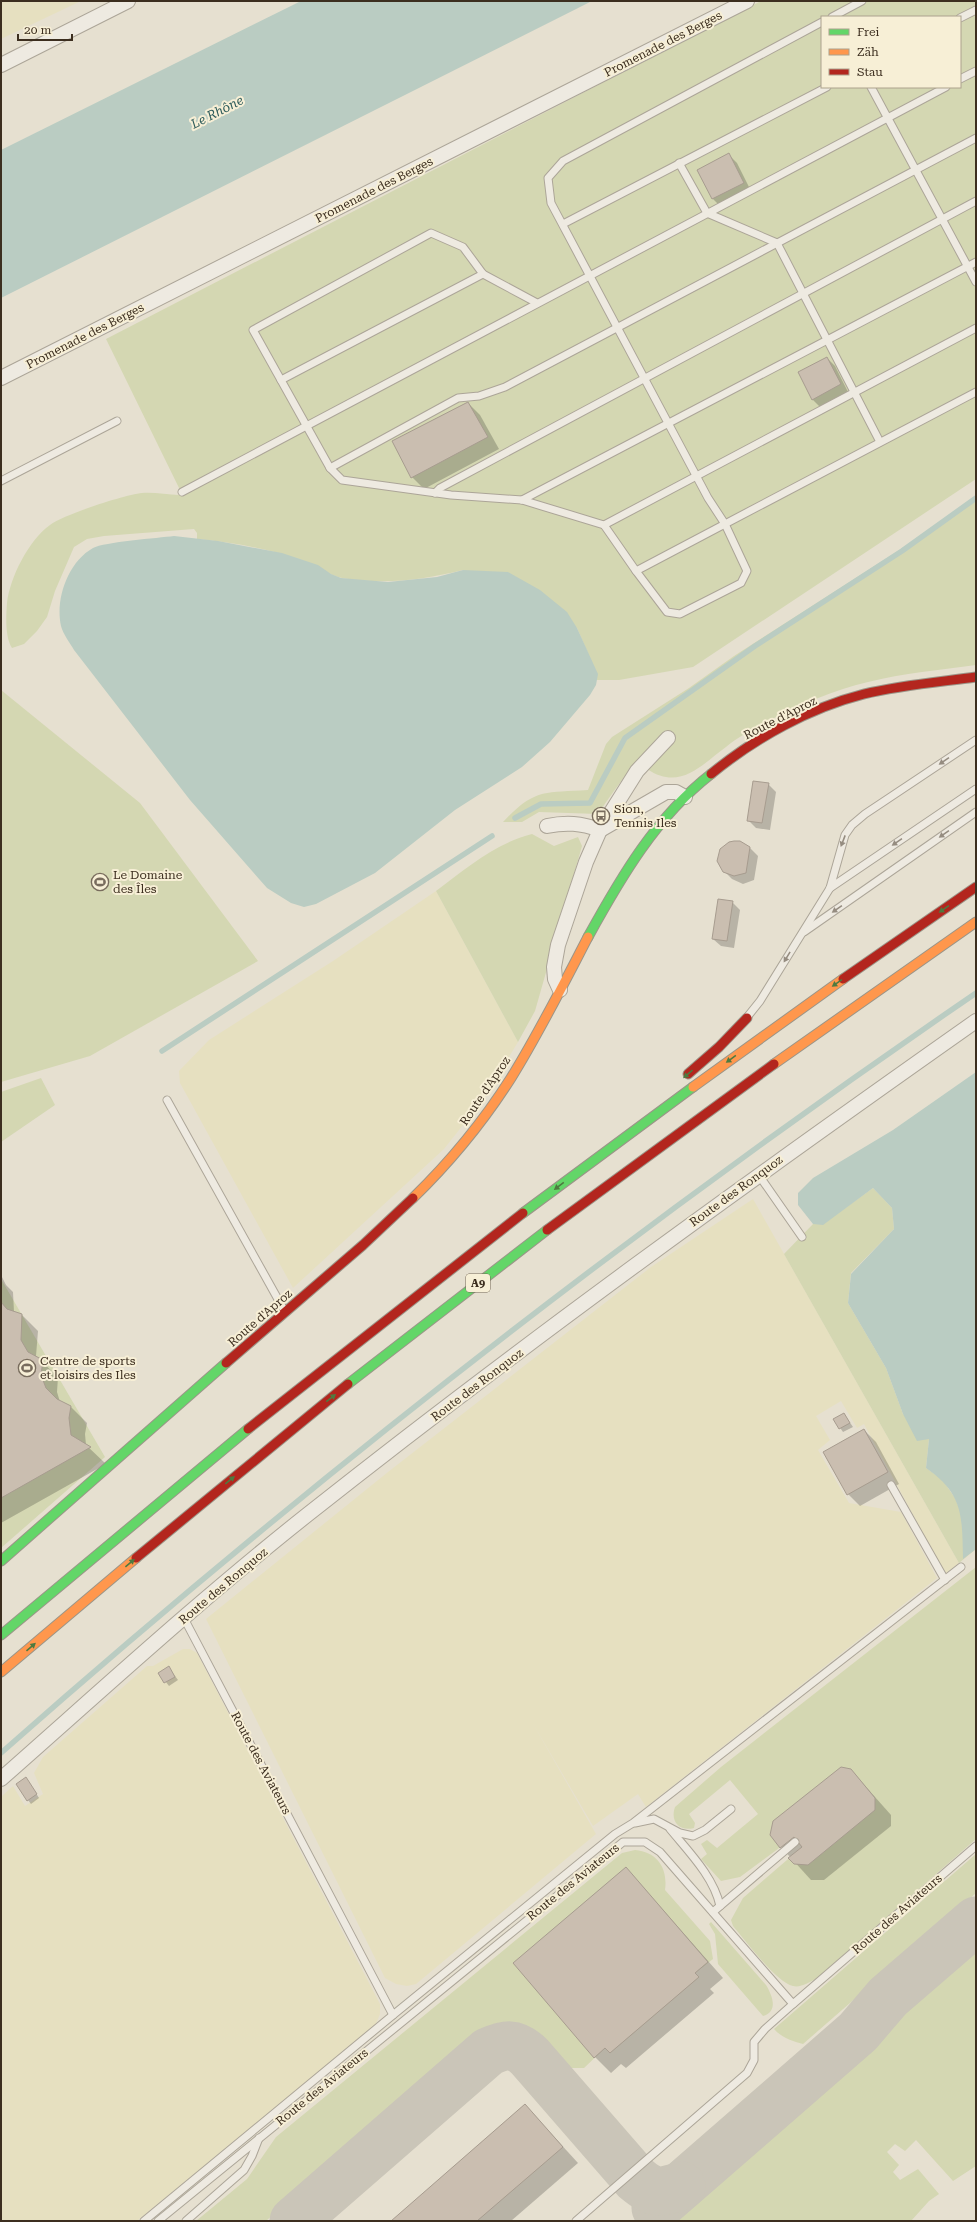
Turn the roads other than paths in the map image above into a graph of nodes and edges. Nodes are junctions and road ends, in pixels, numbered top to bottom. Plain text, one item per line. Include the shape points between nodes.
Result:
1 (128, 1) edge
2 (747, 1) edge
3 (862, 1) edge
4 (976, 10) edge
5 (835, 16) edge
6 (961, 18) edge
7 (821, 23) edge
8 (1, 65) edge
9 (976, 71) edge
10 (961, 78) edge
11 (825, 88) edge
12 (872, 88) edge
13 (944, 88) edge
14 (888, 118) junction
15 (976, 138) edge
16 (679, 163) junction
17 (916, 170) junction
18 (976, 201) edge
19 (707, 213) junction
20 (942, 219) junction
21 (562, 224) junction
22 (777, 243) junction
23 (976, 262) edge
24 (968, 266) junction
25 (483, 274) junction
26 (590, 275) junction
27 (976, 282) edge
28 (803, 293) junction
29 (537, 303) junction
30 (618, 327) junction
31 (976, 328) edge
32 (827, 340) junction
33 (644, 377) junction
34 (1, 378) edge
35 (281, 380) junction
36 (854, 392) junction
37 (976, 392) edge
38 (116, 421) dead end
39 (668, 423) junction
40 (306, 426) junction
41 (880, 442) junction
42 (330, 468) junction
43 (697, 476) junction
44 (1, 481) edge
45 (182, 492) dead end
46 (435, 493) junction
47 (522, 500) junction
48 (725, 524) junction
49 (604, 525) junction
50 (636, 571) junction
51 (976, 677) edge
52 (668, 738) dead end
53 (976, 740) edge
54 (976, 789) edge
55 (685, 797) junction
56 (976, 812) edge
57 (547, 826) dead end
58 (600, 830) junction
59 (976, 887) edge
60 (830, 888) junction
61 (976, 922) edge
62 (802, 933) junction
63 (560, 990) junction
64 (746, 1018) joint
65 (976, 1021) edge
66 (683, 1078) dead end
67 (167, 1100) dead end
68 (653, 1104) dead end
69 (758, 1174) junction
70 (572, 1176) junction
71 (802, 1237) dead end
72 (285, 1312) junction
73 (891, 1485) dead end
74 (1, 1561) edge
75 (961, 1567) dead end
76 (945, 1580) junction
77 (182, 1619) junction
78 (1, 1635) edge
79 (1, 1672) edge
80 (1, 1779) edge
81 (731, 1809) dead end
82 (633, 1823) junction
83 (668, 1825) junction
84 (795, 1842) dead end
85 (976, 1846) edge
86 (720, 1906) junction
87 (713, 1912) junction
88 (793, 2004) junction
89 (393, 2015) junction
90 (259, 2138) junction
91 (144, 2221) edge
92 (158, 2221) edge
93 (186, 2221) edge
94 (576, 2221) edge

1 - 8 street
2 - 34 street, Promenade des Berges
3 - 5 lane
4 - 6 lane
7 - 21 lane via 563,161 548,178 551,203
9 - 10 lane
11 - 16 lane
12 - 14 lane
13 - 14 lane
14 - 17 lane
14 - 19 lane
15 - 17 lane
16 - 19 lane
16 - 21 lane
17 - 20 lane
17 - 22 lane
18 - 20 lane
19 - 22 lane
19 - 26 lane
20 - 24 lane
20 - 28 lane
21 - 26 lane
22 - 28 lane
22 - 30 lane
23 - 24 lane
24 - 27 lane
24 - 32 lane
25 - 29 lane
25 - 35 lane
25 - 35 lane via 463,247 431,233 252,330
26 - 29 lane
26 - 30 lane
28 - 32 lane
28 - 33 lane
29 - 40 lane
30 - 33 lane
30 - 42 lane via 505,387 479,396 458,398
31 - 36 lane
32 - 36 lane
32 - 39 lane
33 - 39 lane
33 - 46 lane
35 - 40 lane
36 - 41 lane
36 - 43 lane
37 - 41 lane
38 - 44 lane
39 - 43 lane
39 - 47 lane
40 - 42 lane
40 - 45 lane
41 - 48 lane
42 - 46 lane via 342,480
43 - 48 lane
43 - 49 lane
46 - 47 lane
47 - 49 lane
48 - 50 lane
48 - 50 lane via 747,571 741,583 680,614 667,612
49 - 50 lane
51 - 55 main road, Route d'Aproz via 903,687 850,698 762,738 728,760
52 - 58 street via 637,771
53 -> 60 lane via 852,825 845,836
54 -> 60 lane
55 - 58 street via 676,792 666,792
55 - 63 main road, Route d'Aproz via 639,851 610,897
56 -> 62 lane
57 - 58 street via 563,822 583,823
58 - 63 street via 586,862 558,945 554,967 555,979
59 -> 70 main road, A9 via 772,1029
60 - 62 lane
79 -> 61 main road, A9 via 256,1458 485,1278 739,1088
62 -> 64 lane via 760,1001
63 - 72 main road, Route d'Aproz via 511,1078 445,1165 370,1238
64 -> 66 main road via 719,1047
65 - 69 street, Route des Ronquoz
67 - 72 lane
68 - 70 main road
69 - 71 lane
69 - 77 street, Route des Ronquoz via 641,1259 336,1493
70 -> 78 main road, A9 via 323,1368 134,1522
72 - 74 main road, Route d'Aproz
73 - 76 lane
75 - 76 lane, Route des Aviateurs
76 - 82 lane, Route des Aviateurs
77 - 80 street, Route des Ronquoz
77 - 89 lane, Route des Aviateurs via 187,1624
81 - 83 lane via 705,1830 693,1836 680,1833
82 - 83 lane via 654,1819
82 - 89 lane, Route des Aviateurs via 604,1843
83 - 86 lane via 704,1873 715,1891
84 - 86 lane
85 - 88 lane, Route des Aviateurs
86 - 87 lane
87 - 88 lane, Route des Aviateurs
87 - 90 lane, Route des Aviateurs via 660,1852 645,1842 623,1842
88 - 94 lane via 754,2042 754,2060 747,2073
89 - 91 lane, Route des Aviateurs
90 - 92 lane, Route des Aviateurs
90 - 93 lane via 244,2170

